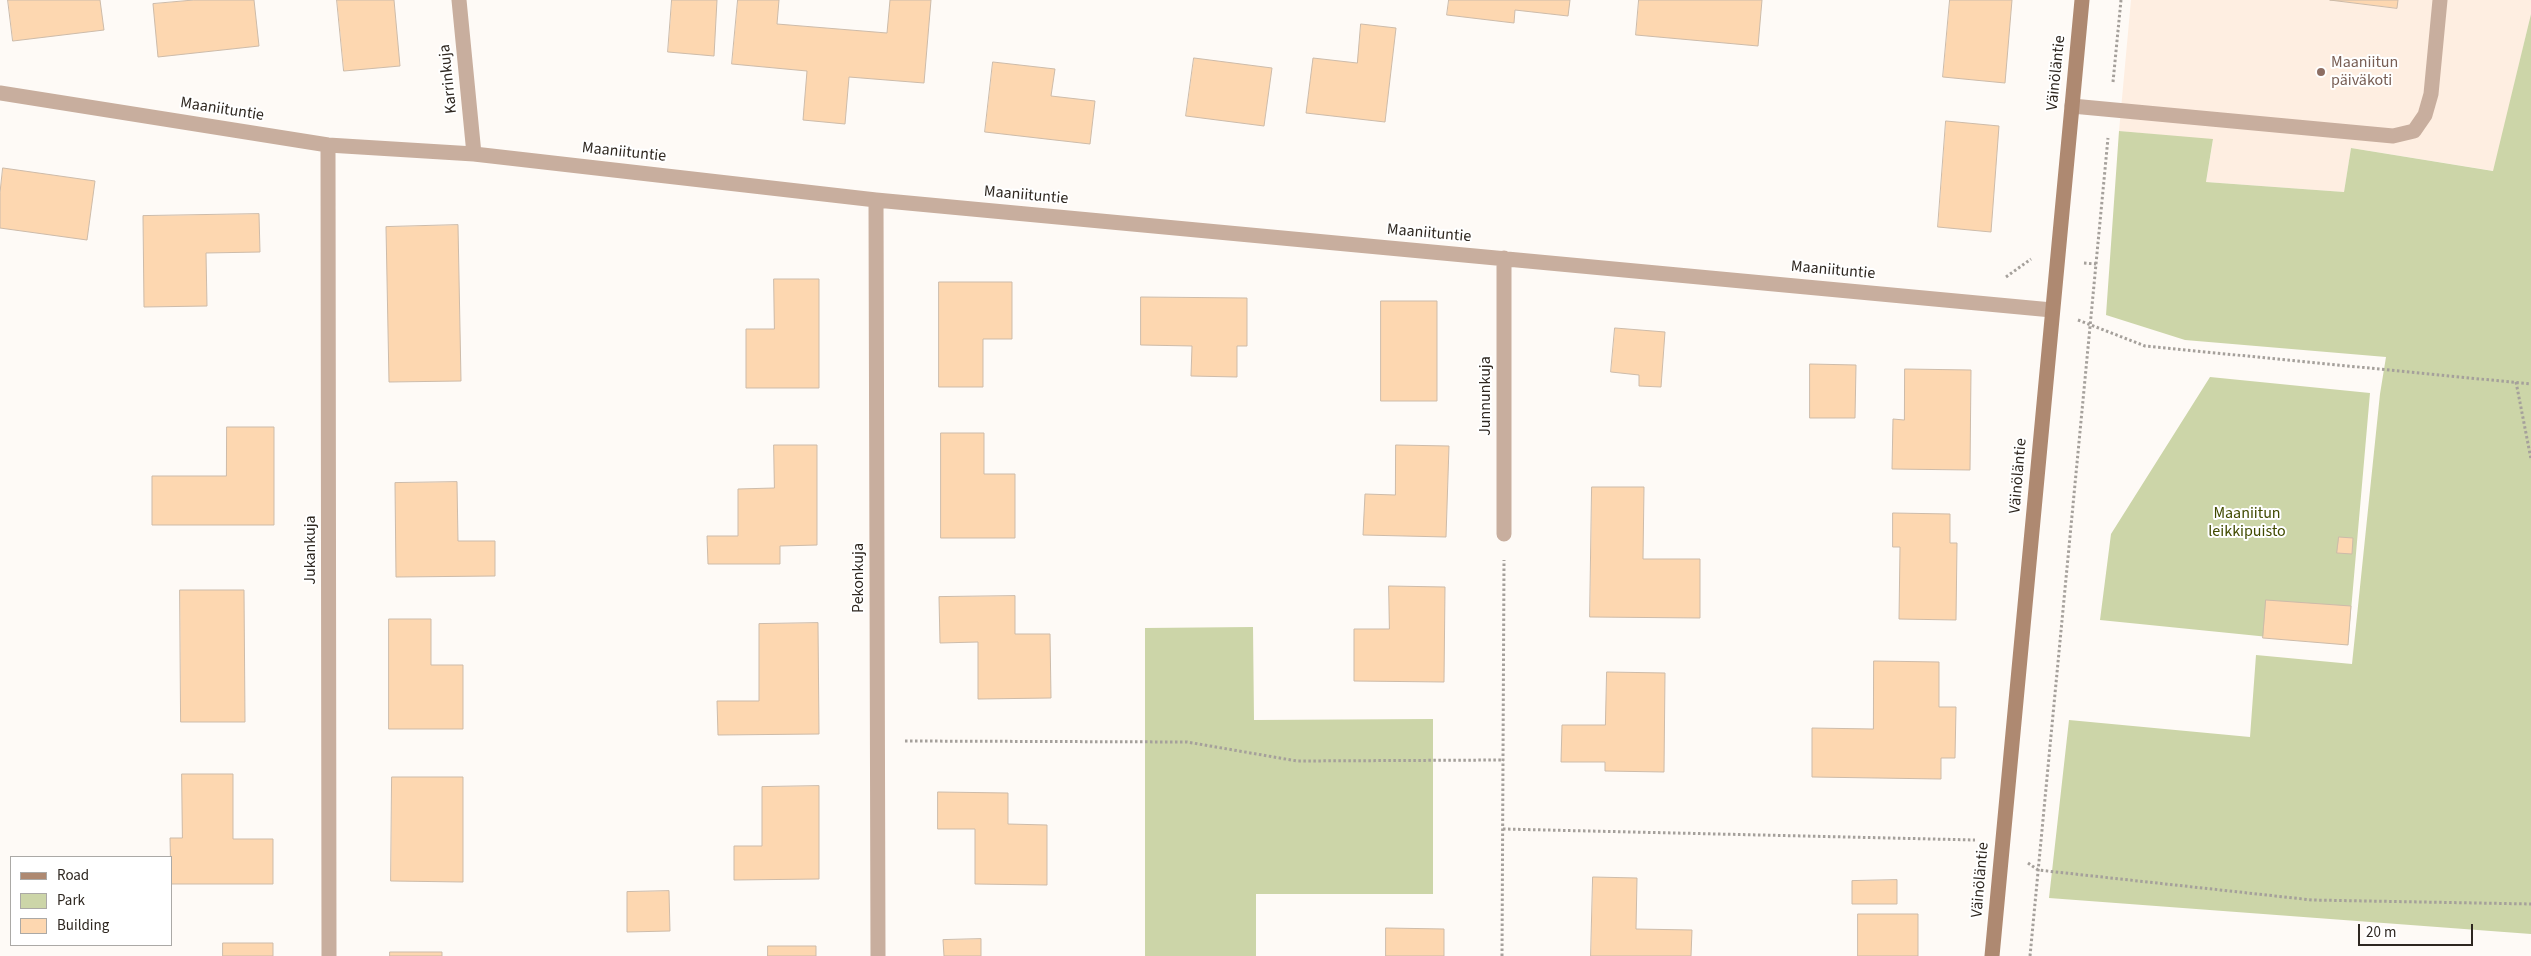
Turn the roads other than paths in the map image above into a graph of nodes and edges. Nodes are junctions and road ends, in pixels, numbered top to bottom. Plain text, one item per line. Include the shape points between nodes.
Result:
1 (459, 0) edge
2 (2082, 0) edge
3 (2440, 0) edge
4 (0, 93) edge
5 (2072, 106) junction
6 (328, 145) junction
7 (474, 154) junction
8 (876, 200) junction
9 (1504, 258) junction
10 (2052, 310) junction
11 (1504, 534) road end
12 (329, 956) edge
13 (878, 956) edge
14 (1992, 956) edge

1 - 7 street, Karrinkuja
2 - 5 street, Väinöläntie
3 - 5 street via 2431,94 2425,115 2414,131 2393,136
4 - 6 street, Maaniituntie
5 - 10 street, Väinöläntie
6 - 7 street, Maaniituntie
6 - 12 street, Jukankuja
7 - 8 street, Maaniituntie
8 - 9 street, Maaniituntie
8 - 13 street, Pekonkuja
9 - 10 street, Maaniituntie
9 - 11 street, Junnunkuja
10 - 14 street, Väinöläntie

